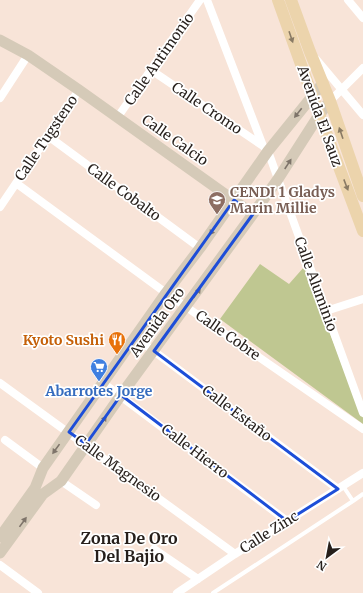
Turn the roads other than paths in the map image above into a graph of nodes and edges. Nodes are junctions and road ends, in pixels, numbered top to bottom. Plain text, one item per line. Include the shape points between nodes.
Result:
1 (200, 0) edge
2 (207, 0) edge
3 (278, 0) edge
4 (291, 0) edge
5 (348, 0) edge
6 (363, 18) edge
7 (0, 40) edge
8 (310, 52) junction
9 (28, 55) junction
10 (363, 68) edge
11 (151, 70) junction
12 (323, 83) junction
13 (342, 89) junction
14 (79, 90) junction
15 (312, 95) junction
16 (0, 98) edge
17 (330, 102) junction
18 (319, 115) junction
19 (363, 115) edge
20 (117, 118) junction
21 (48, 136) junction
22 (265, 148) junction
23 (278, 179) junction
24 (16, 183) junction
25 (363, 196) edge
26 (234, 200) junction
27 (0, 207) edge
28 (253, 214) junction
29 (363, 231) edge
30 (200, 248) junction
31 (166, 293) junction
32 (363, 300) edge
33 (187, 307) junction
34 (326, 311) junction
35 (135, 337) junction
36 (154, 351) junction
37 (103, 382) junction
38 (0, 383) edge
39 (121, 395) junction
40 (363, 413) edge
41 (363, 429) edge
42 (69, 432) junction
43 (5, 440) dead end
44 (86, 444) junction
45 (43, 468) junction
46 (363, 473) edge
47 (61, 481) junction
48 (340, 487) junction
49 (363, 494) edge
50 (353, 501) junction
51 (96, 505) dead end
52 (287, 521) junction
53 (0, 537) edge
54 (154, 549) dead end
55 (0, 553) edge
56 (235, 554) junction
57 (0, 565) edge
58 (198, 579) junction
59 (38, 593) edge
60 (177, 593) edge
61 (213, 593) edge

1 - 11 street, Calle Antimonio
2 - 22 street, Calle Aluminio
3 -> 15 main road, Avenida El Sauz
4 - 8 main road, Avenida El Sauz
5 - 6 street
7 - 9 main road, Calle Calcio
8 - 12 main road, Avenida El Sauz
8 - 13 street
9 - 14 main road, Calle Calcio
9 - 16 street
10 - 13 street
11 - 20 street, Calle Antimonio
11 - 22 street, Calle Cromo
12 - 15 main road, Avenida Oro
12 - 17 main road, Avenida El Sauz
13 - 17 street
13 - 19 street
14 - 20 main road, Calle Calcio
14 - 21 street, Calle Tugsteno
15 - 18 main road, Avenida El Sauz
15 -> 22 main road, Avenida Oro
17 - 18 main road, Avenida Oro
25 -> 17 main road, Avenida El Sauz
23 -> 18 main road, Avenida Oro
18 -> 29 main road, Avenida El Sauz
20 - 26 main road, Calle Calcio
21 - 24 street, Calle Tugsteno
21 - 30 street, Calle Cobalto
22 - 23 street, Calle Aluminio
22 - 26 main road, Avenida Oro
23 - 28 main road, Avenida Oro
23 - 34 street, Calle Aluminio
24 - 27 street, Calle Tugsteno
24 - 31 street, Calle Cobre
26 - 28 main road, Calle Calcio
26 -> 30 main road, Avenida Oro
33 -> 28 main road, Avenida Oro
30 - 31 main road, Avenida Oro
31 - 33 street, Calle Cobre
31 - 35 main road, Avenida Oro
32 - 34 street
33 - 36 main road, Avenida Oro
33 - 41 street, Calle Cobre
34 - 40 street, Calle Aluminio
35 - 36 street, Calle Estaño
35 - 37 main road, Avenida Oro
36 - 39 main road, Avenida Oro
36 - 48 street, Calle Estaño
37 - 39 street, Calle Hierro
37 - 42 main road, Avenida Oro
38 - 42 street, Calle Magnesio
44 -> 39 main road, Avenida Oro
39 - 52 street, Calle Hierro
42 - 44 street, Calle Magnesio
42 -> 45 main road, Avenida Oro
43 - 45 street
44 - 47 main road, Avenida Oro
44 - 56 street, Calle Magnesio
45 - 53 main road, Avenida Oro via 35,488
46 - 48 street, Calle Zinc
47 - 51 street
55 -> 47 main road, Avenida Oro via 43,494
48 - 50 lane
48 - 52 street, Calle Zinc
49 - 50 lane
50 - 61 lane
52 - 56 street, Calle Zinc
54 - 58 street
56 - 58 street, Calle Zinc
57 - 59 street
58 - 60 street, Calle Zinc

